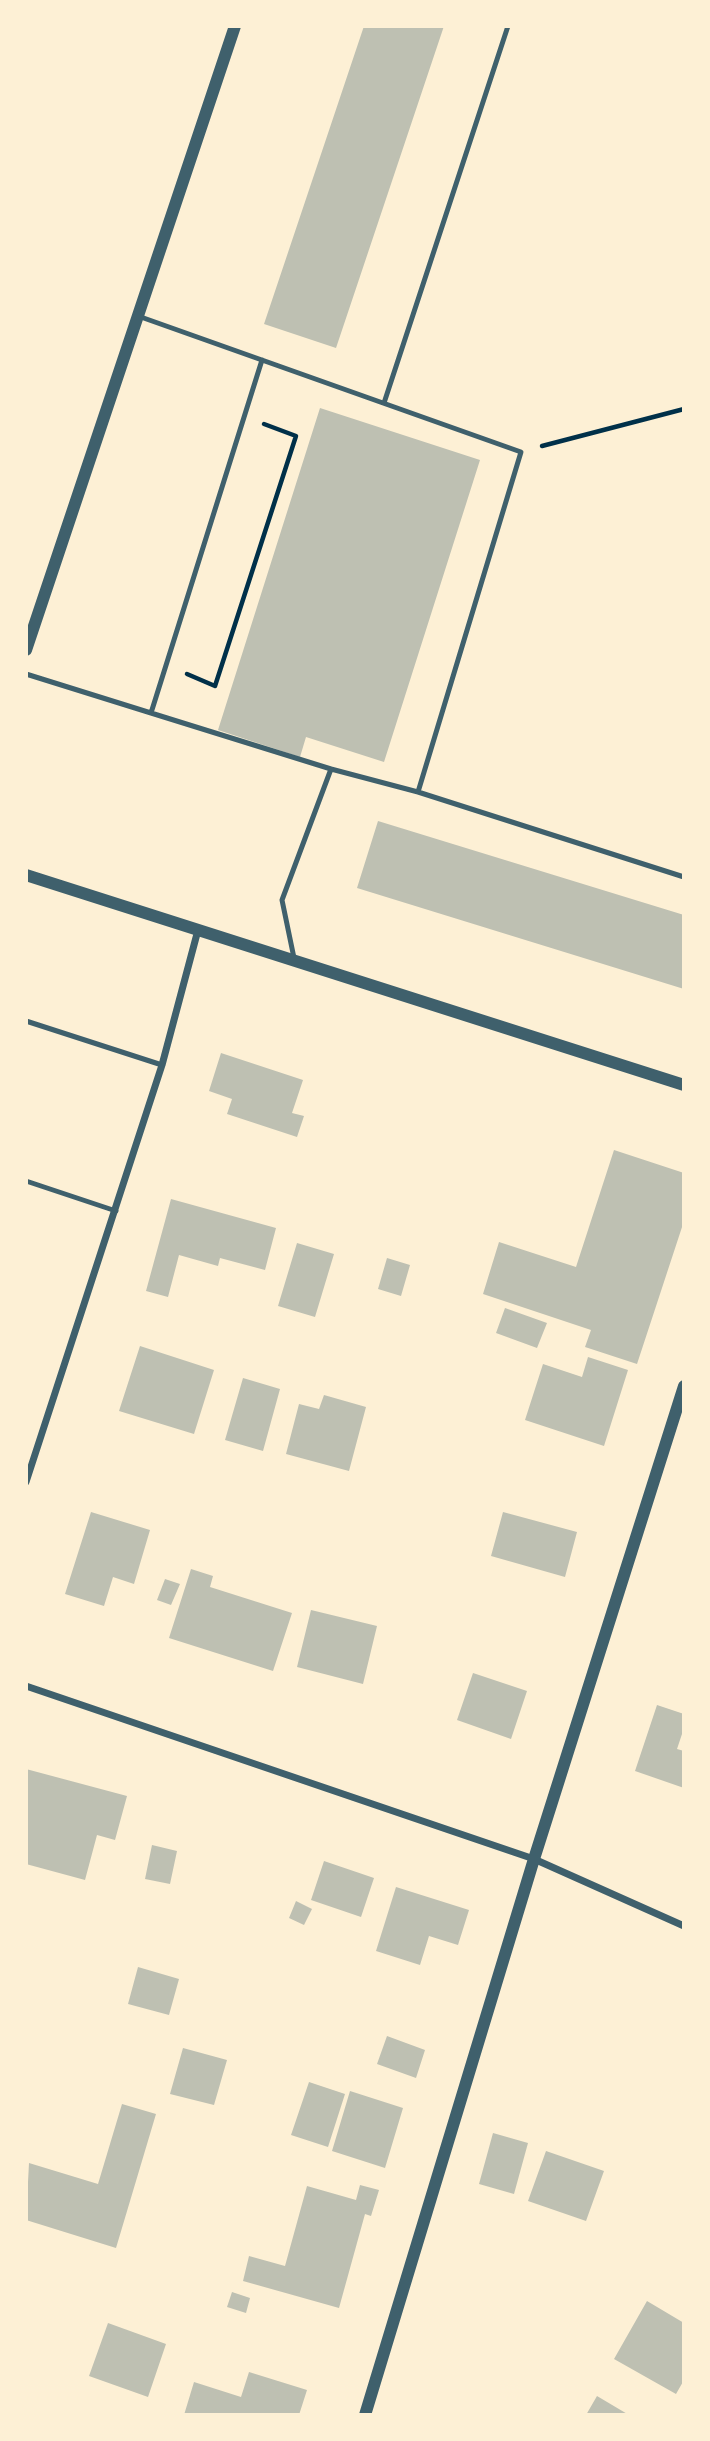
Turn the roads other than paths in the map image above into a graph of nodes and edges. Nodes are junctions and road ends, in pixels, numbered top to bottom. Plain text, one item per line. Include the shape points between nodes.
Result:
1 (235, 26) edge
2 (508, 26) edge
3 (138, 316) junction
4 (262, 360) junction
5 (384, 403) junction
6 (26, 650) edge
7 (26, 674) edge
8 (151, 713) junction
9 (331, 769) junction
10 (418, 792) junction
11 (26, 875) edge
12 (684, 877) edge
13 (198, 930) junction
14 (294, 960) junction
15 (26, 1021) edge
16 (162, 1065) junction
17 (684, 1085) edge
18 (26, 1181) edge
19 (117, 1211) junction
20 (684, 1386) edge
21 (26, 1482) edge
22 (26, 1686) edge
23 (534, 1859) junction
24 (684, 1926) edge
25 (365, 2415) edge

1 - 3 street
2 - 5 lane
3 - 4 lane
3 - 6 street
4 - 5 lane
4 - 8 lane
5 - 10 lane via 521,452
7 - 8 lane
8 - 9 lane
9 - 10 lane
9 - 14 lane via 282,900
10 - 12 lane
11 - 13 street
13 - 14 street
13 - 16 street
14 - 17 street
15 - 16 lane
16 - 19 street
18 - 19 lane
19 - 21 street
20 - 23 street
22 - 23 street
23 - 24 street
23 - 25 street

